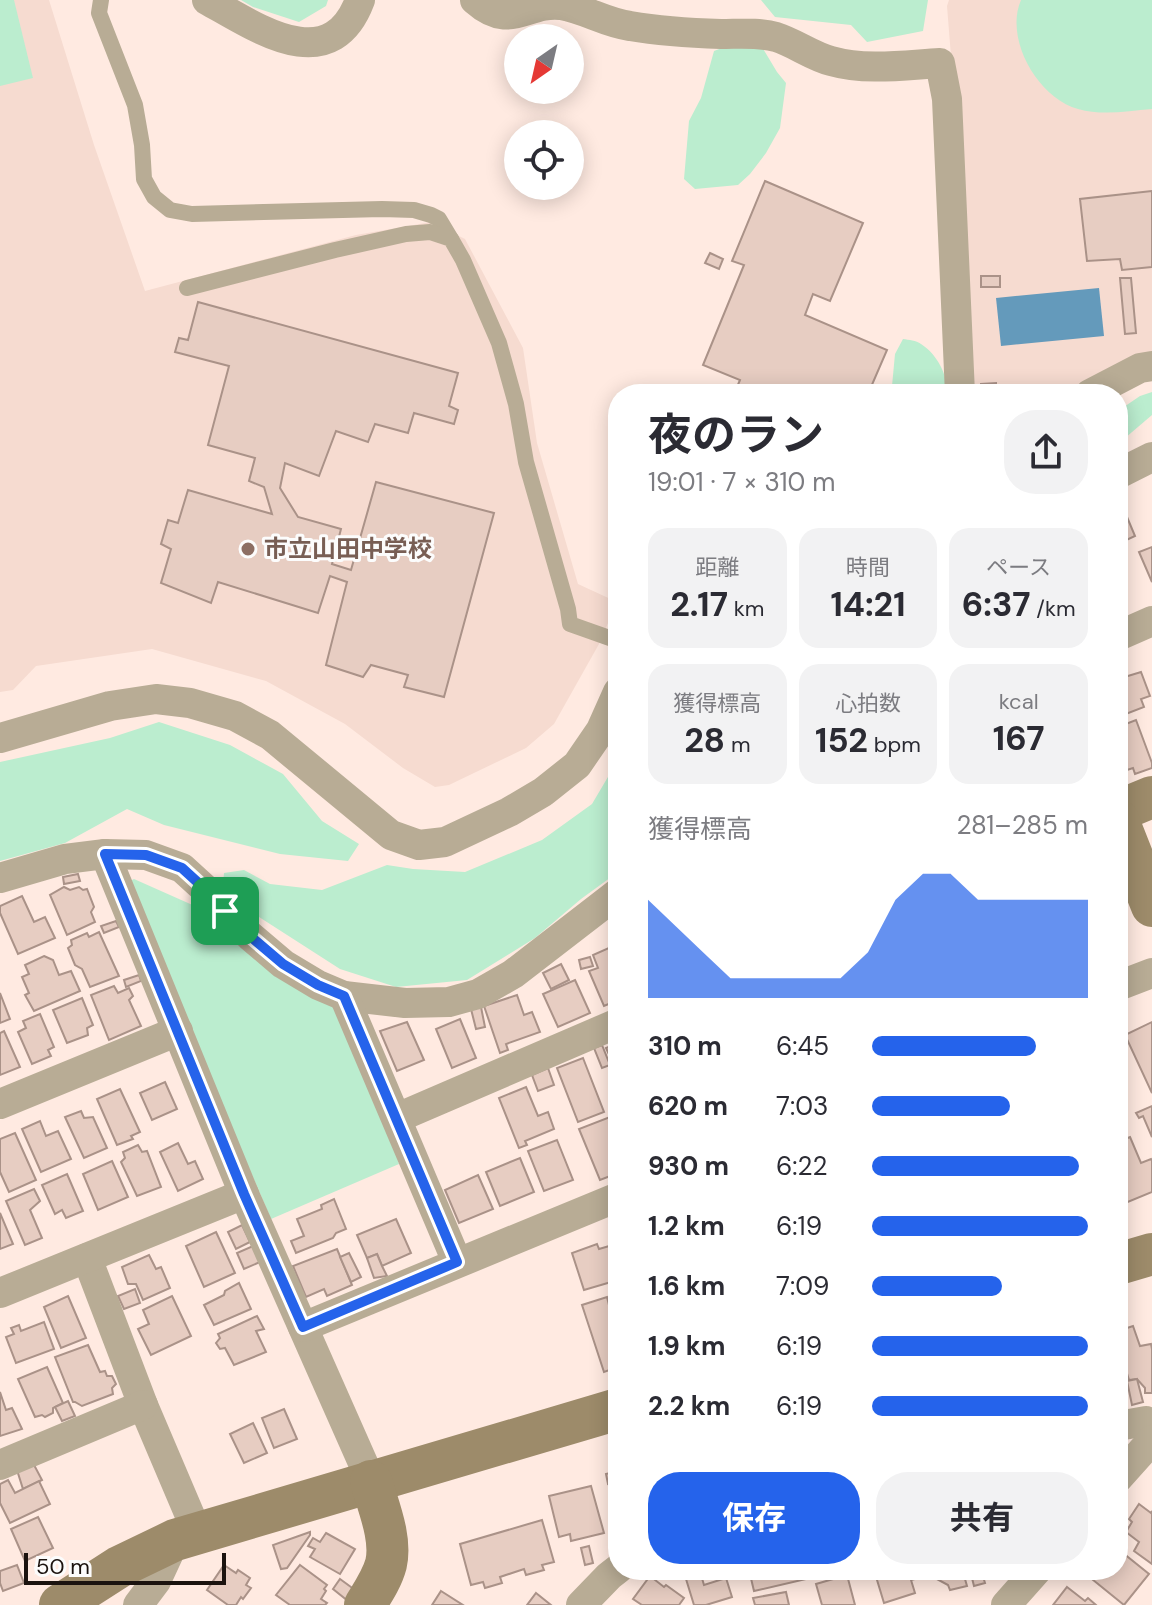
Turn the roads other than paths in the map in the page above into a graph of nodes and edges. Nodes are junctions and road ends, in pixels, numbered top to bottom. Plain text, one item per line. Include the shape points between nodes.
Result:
1 (101, 0) edge
2 (207, 0) edge
3 (360, 0) edge
4 (475, 0) edge
5 (451, 239) junction
6 (187, 288) dead end
7 (1152, 366) edge
8 (960, 384) edge
9 (1109, 384) edge
10 (1152, 457) edge
11 (1128, 469) edge
12 (1152, 621) edge
13 (1128, 632) edge
14 (608, 637) edge
15 (608, 714) edge
16 (0, 738) edge
17 (1152, 797) edge
18 (1128, 807) edge
19 (1128, 845) edge
20 (105, 854) junction
21 (0, 878) edge
22 (608, 901) edge
23 (1152, 906) edge
24 (1152, 973) edge
25 (1128, 982) edge
26 (344, 996) junction
27 (608, 1027) edge
28 (178, 1031) junction
29 (0, 1104) edge
30 (397, 1118) junction
31 (244, 1194) junction
32 (608, 1201) edge
33 (1152, 1254) edge
34 (87, 1258) junction
35 (1128, 1261) edge
36 (457, 1262) junction
37 (0, 1293) edge
38 (303, 1327) junction
39 (143, 1405) junction
40 (608, 1412) edge
41 (1128, 1424) edge
42 (1152, 1424) edge
43 (1152, 1440) edge
44 (0, 1465) edge
45 (1128, 1467) edge
46 (371, 1481) junction
47 (186, 1536) junction
48 (608, 1578) edge
49 (1028, 1580) edge
50 (595, 1600) edge
51 (60, 1605) edge
52 (138, 1605) edge
53 (365, 1605) edge
54 (1006, 1605) edge

1 - 5 lane via 99,13 135,105 144,179 170,210 414,210 439,219
2 - 3 street via 272,34 310,44 342,28
4 - 8 street via 500,15 559,5 627,26 776,37 853,66 940,63 947,99
5 - 6 lane via 430,232 406,234
5 - 14 lane via 499,343 570,624
7 - 9 street
10 - 11 street
12 - 13 street
15 - 16 street via 577,765 543,792 445,842 419,845 391,835 270,735 235,716 190,703 156,699 110,706
17 - 18 street
19 - 23 street
20 - 21 street via 65,859
20 - 26 street via 146,855 182,868 283,964
20 - 28 street
22 - 26 street via 513,974 478,994 449,1002 405,1003
24 - 25 street
26 - 30 street
27 - 30 street
28 - 29 street
28 - 31 street
30 - 36 street
31 - 34 street
31 - 38 street
32 - 36 street
33 - 35 street
34 - 37 street
34 - 39 street
36 - 38 street
38 - 46 street
39 - 44 street
39 - 47 street
40 - 46 street
41 - 42 street
43 - 45 street
46 - 47 street
46 - 53 street via 387,1540 387,1562
47 - 51 street via 119,1567
47 - 52 street
48 - 50 street
49 - 54 street

